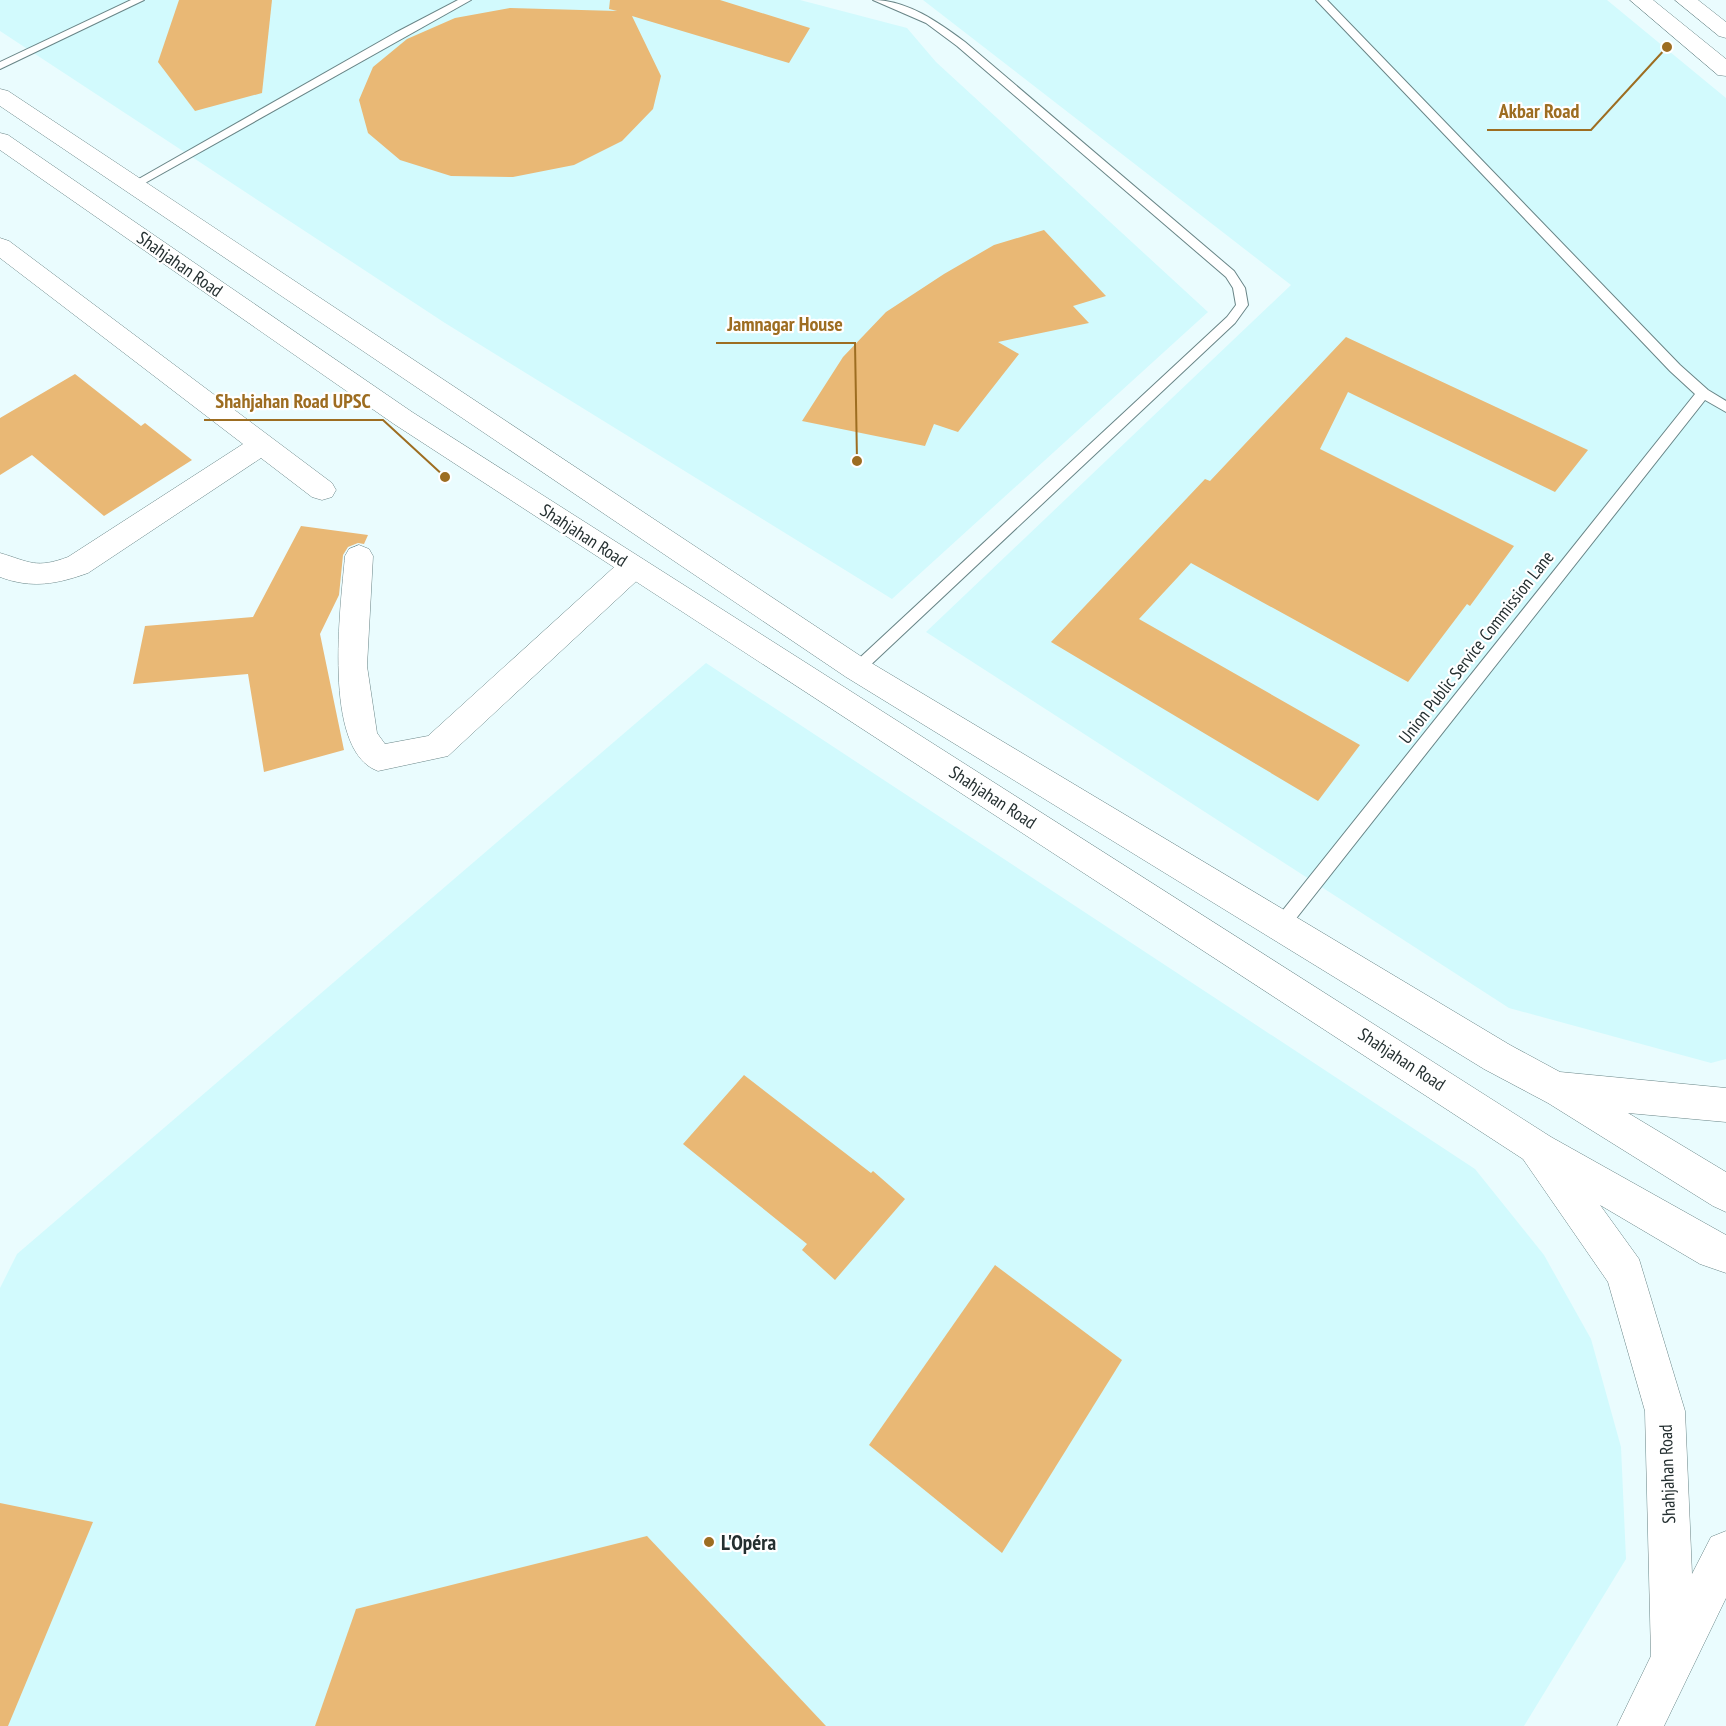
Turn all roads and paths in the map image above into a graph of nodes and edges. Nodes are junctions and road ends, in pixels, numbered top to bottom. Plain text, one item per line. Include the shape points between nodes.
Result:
1 (139, 0) edge
2 (466, 0) edge
3 (878, 0) edge
4 (1321, 0) edge
5 (1640, 0) edge
6 (1685, 0) edge
7 (1726, 32) edge
8 (0, 66) edge
9 (1726, 70) edge
10 (0, 96) edge
11 (0, 140) edge
12 (134, 185) junction
13 (0, 246) edge
14 (1703, 393) junction
15 (1726, 406) edge
16 (262, 444) junction
17 (322, 490) dead end
18 (359, 556) dead end
19 (0, 564) edge
20 (633, 567) junction
21 (857, 669) junction
22 (1281, 925) junction
23 (1556, 1089) junction
24 (1726, 1105) edge
25 (1536, 1146) junction
26 (1726, 1192) edge
27 (1725, 1254) edge
28 (1726, 1552) edge
29 (1674, 1657) junction
30 (1640, 1726) edge

1 - 8 lane
2 - 12 lane
3 - 21 lane via 930,21 961,44 1230,274 1239,288 1242,305 1231,320
4 - 14 lane
5 - 9 main road
6 - 7 main road
10 - 12 main road, Shahjahan Road
11 - 20 main road, Shahjahan Road via 403,418
12 - 21 main road, Shahjahan Road
13 - 16 main road
14 - 15 lane
14 - 22 lane, Union Public Service Commission Lane
16 - 17 main road
16 - 19 main road via 78,565 55,574 32,575 10,571
18 - 20 main road via 352,666 362,736 378,759 437,747
20 - 25 main road, Shahjahan Road
21 - 22 main road, Shahjahan Road
22 - 23 main road, Shahjahan Road
23 - 24 main road, Shahjahan Road
23 - 26 main road
25 - 27 main road
25 - 29 main road, Shahjahan Road via 1625,1272 1665,1411
28 - 29 main road
29 - 30 main road

